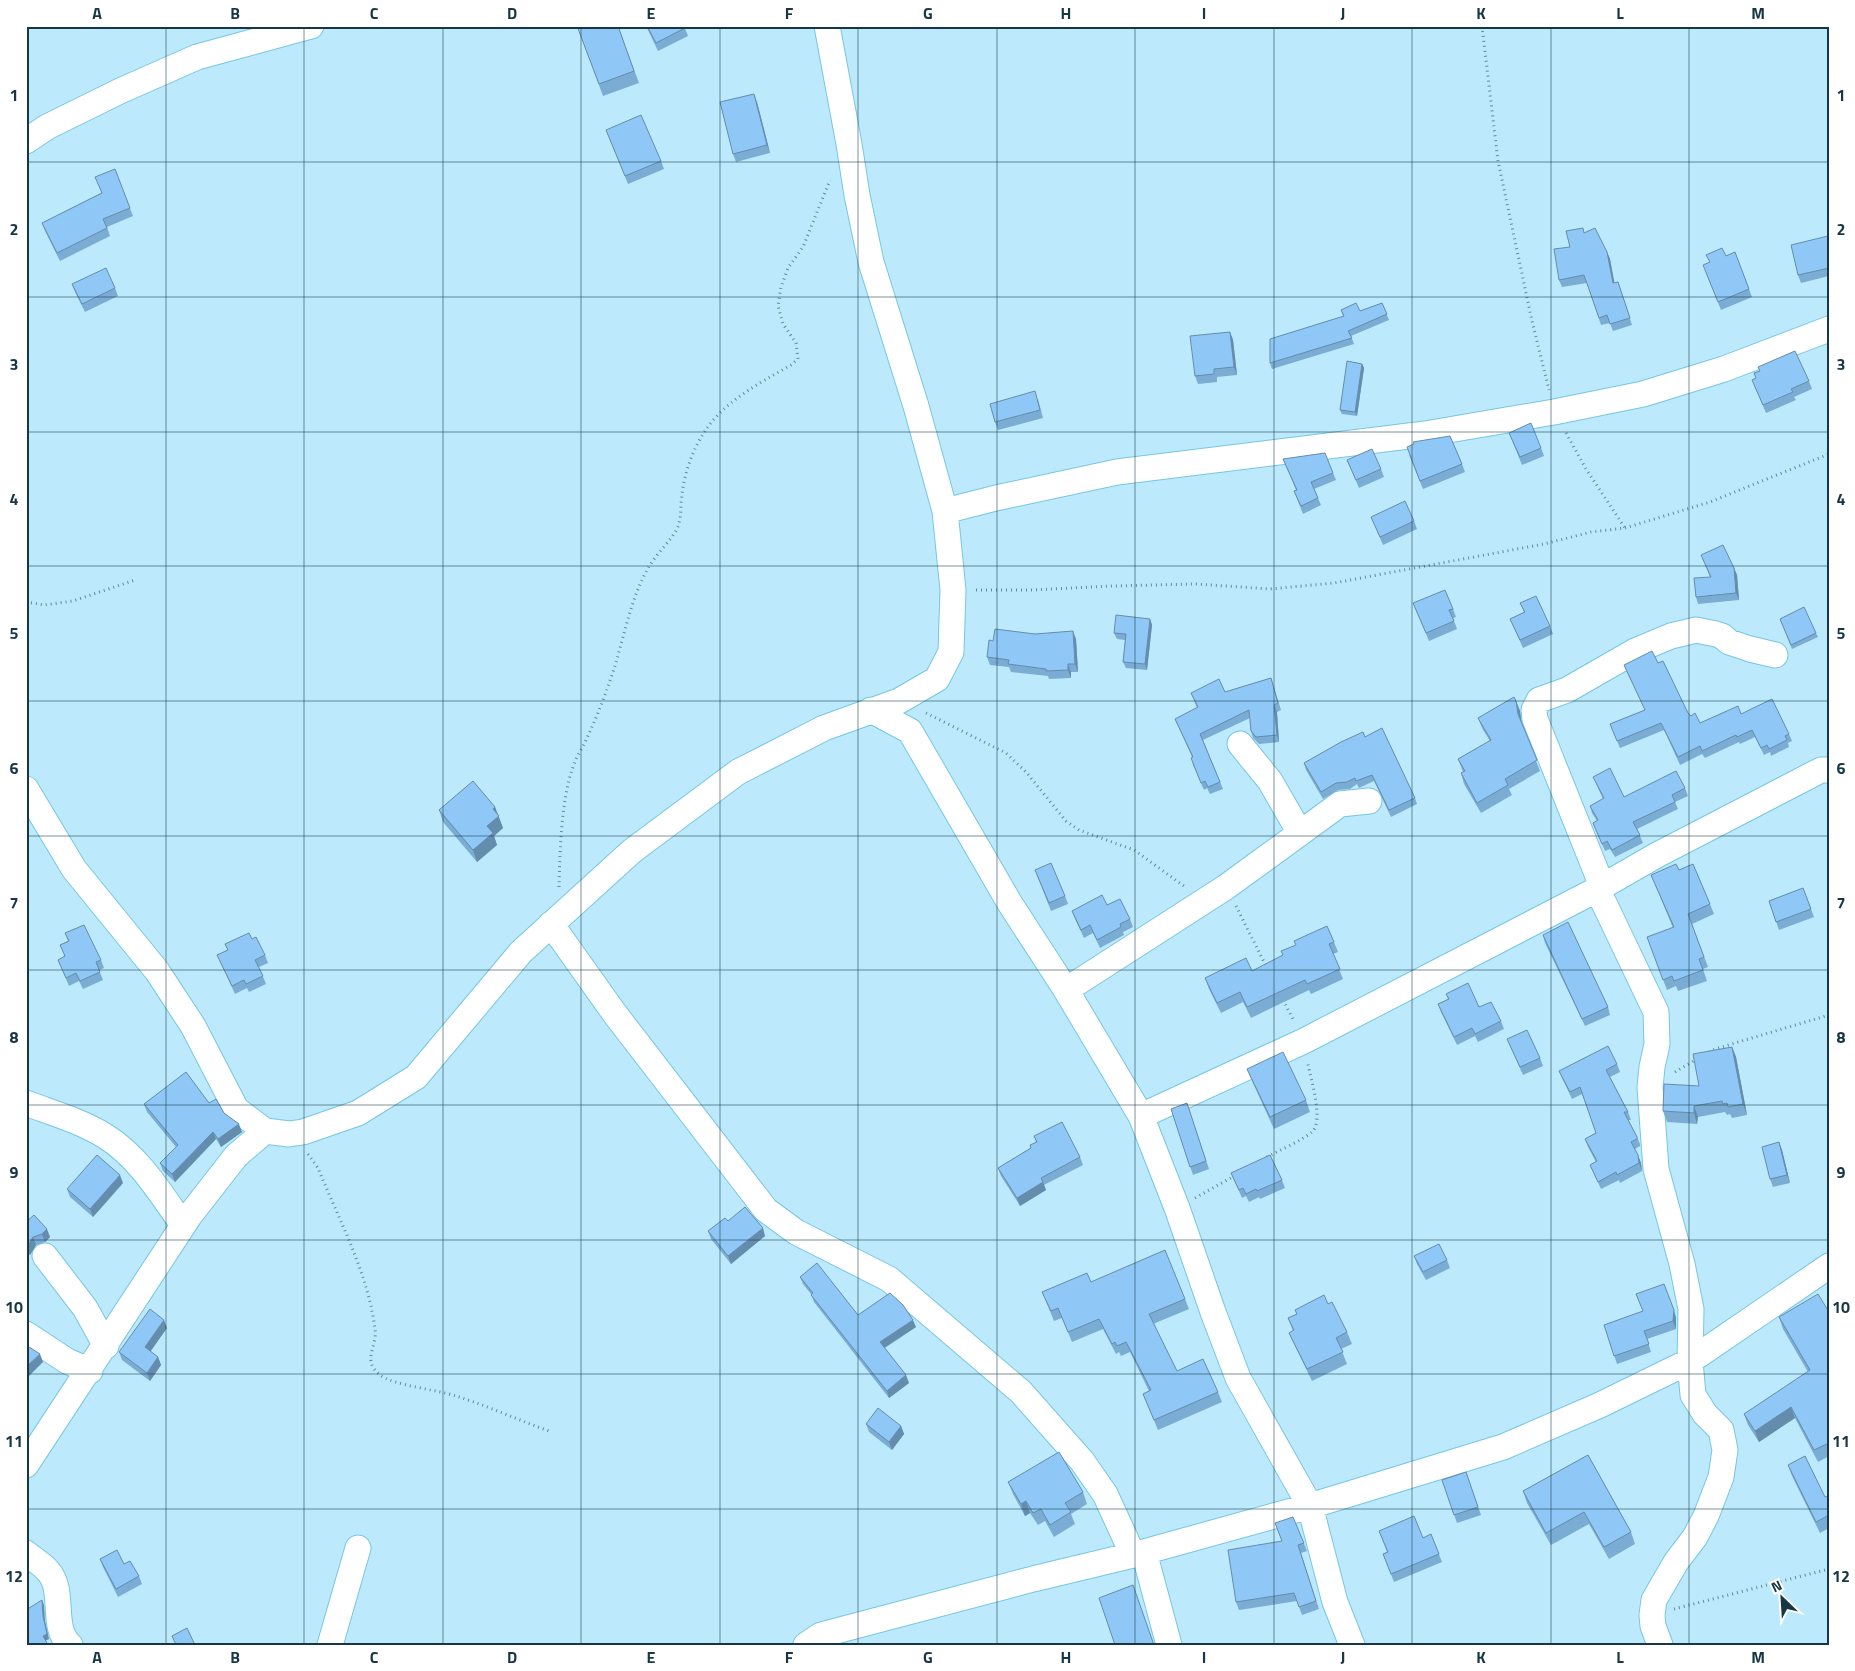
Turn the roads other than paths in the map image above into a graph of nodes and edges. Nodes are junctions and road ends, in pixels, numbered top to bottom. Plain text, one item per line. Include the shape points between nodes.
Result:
1 (311, 26) edge
2 (827, 26) edge
3 (26, 141) edge
4 (1829, 329) edge
5 (945, 511) junction
6 (1776, 655) dead end
7 (937, 678) junction
8 (871, 710) junction
9 (916, 721) junction
10 (1240, 744) dead end
11 (1829, 770) edge
12 (26, 788) edge
13 (1369, 801) dead end
14 (1300, 833) junction
15 (1599, 888) junction
16 (554, 921) junction
17 (1066, 990) junction
18 (26, 1103) edge
19 (1141, 1116) junction
20 (277, 1132) junction
21 (183, 1226) junction
22 (45, 1256) dead end
23 (1829, 1266) edge
24 (26, 1334) edge
25 (106, 1346) junction
26 (1690, 1361) junction
27 (90, 1371) junction
28 (26, 1465) edge
29 (1310, 1506) junction
30 (358, 1548) dead end
31 (26, 1553) edge
32 (1138, 1554) junction
33 (70, 1645) edge
34 (330, 1645) edge
35 (806, 1645) edge
36 (1169, 1645) edge
37 (1352, 1645) edge
38 (1660, 1645) edge

1 - 3 street via 197,58 120,91
2 - 5 street via 871,262
4 - 5 street via 1724,369 1643,394 1425,434 1117,472
5 - 7 street via 953,590 951,652
6 - 15 street via 1696,630 1671,636 1636,651 1567,690 1539,700 1534,710 1535,719
7 - 8 street via 899,701
7 - 9 street
8 - 9 street
8 - 16 street via 824,728 738,772 632,851
9 - 17 street via 1009,902
10 - 14 street via 1270,781
11 - 15 street via 1821,770 1753,804
12 - 20 street via 74,870 157,972 193,1026 236,1109
13 - 14 street via 1340,804
14 - 17 street via 1226,887
15 - 19 street via 1304,1042
15 - 26 street via 1656,1012 1658,1044 1650,1086 1656,1169 1691,1309
16 - 20 street via 521,952 416,1077 358,1113 303,1132
16 - 32 street via 614,1014 766,1210 796,1232 889,1279 1021,1392 1082,1461 1105,1494
17 - 19 street
18 - 21 street via 104,1136 128,1154
19 - 29 street via 1238,1378
20 - 21 street via 236,1156
21 - 25 street
22 - 25 street via 85,1308
23 - 26 street
24 - 27 street via 67,1361
25 - 27 street
26 - 29 street via 1503,1447
26 - 38 street via 1693,1395 1721,1430 1725,1450 1721,1476 1706,1516 1654,1600 1653,1626
27 - 28 street
29 - 32 street
29 - 37 street via 1335,1602
30 - 34 street
31 - 33 street via 49,1571 56,1587 62,1634
32 - 35 street via 821,1635
32 - 36 street

